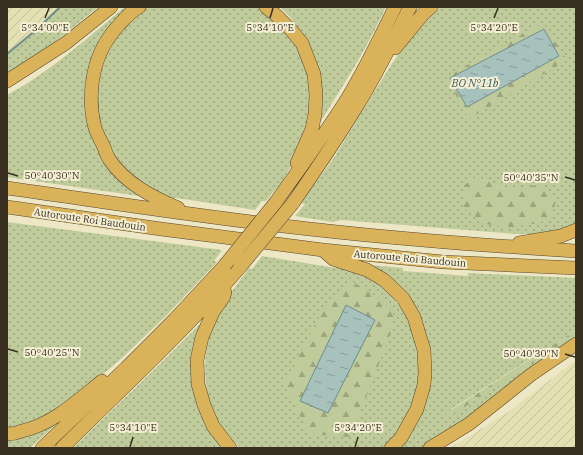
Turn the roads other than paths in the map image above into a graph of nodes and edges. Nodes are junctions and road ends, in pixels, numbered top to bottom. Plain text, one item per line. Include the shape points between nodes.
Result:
1 (111, 7) edge
2 (139, 7) edge
3 (266, 7) edge
4 (396, 7) edge
5 (410, 7) edge
6 (431, 7) edge
7 (383, 61) junction
8 (7, 81) edge
9 (287, 187) junction
10 (7, 188) edge
11 (7, 207) edge
12 (192, 214) junction
13 (576, 230) edge
14 (502, 246) junction
15 (323, 250) junction
16 (576, 251) edge
17 (576, 268) edge
18 (227, 282) junction
19 (576, 344) edge
20 (126, 368) junction
21 (7, 434) edge
22 (42, 448) edge
23 (62, 448) edge
24 (230, 448) edge
25 (391, 448) edge
26 (430, 448) edge

1 - 8 highway via 66,44
2 - 12 highway via 130,12 113,30 101,50 93,77 91,102 95,128 109,158 129,181 156,198
3 - 9 highway via 302,44 314,74 316,95 312,129
4 - 9 highway via 347,98
5 - 7 highway
6 - 7 highway
7 - 18 highway, bridge via 354,111 293,203
9 - 20 highway, bridge via 225,265
10 - 12 highway
11 - 15 highway, Autoroute Roi Baudouin
12 - 14 highway via 328,231
13 - 14 highway via 561,236
14 - 16 highway
15 - 17 highway, Autoroute Roi Baudouin via 442,262
15 - 25 highway via 333,259 366,270 384,280 402,298 414,316 424,350 424,385 417,409 401,438
18 - 23 highway
18 - 24 highway via 224,296 213,312 202,337 197,360 198,384 204,405 213,426
19 - 26 highway via 532,374 469,424
20 - 21 highway via 107,377 47,422 31,429
20 - 22 highway

